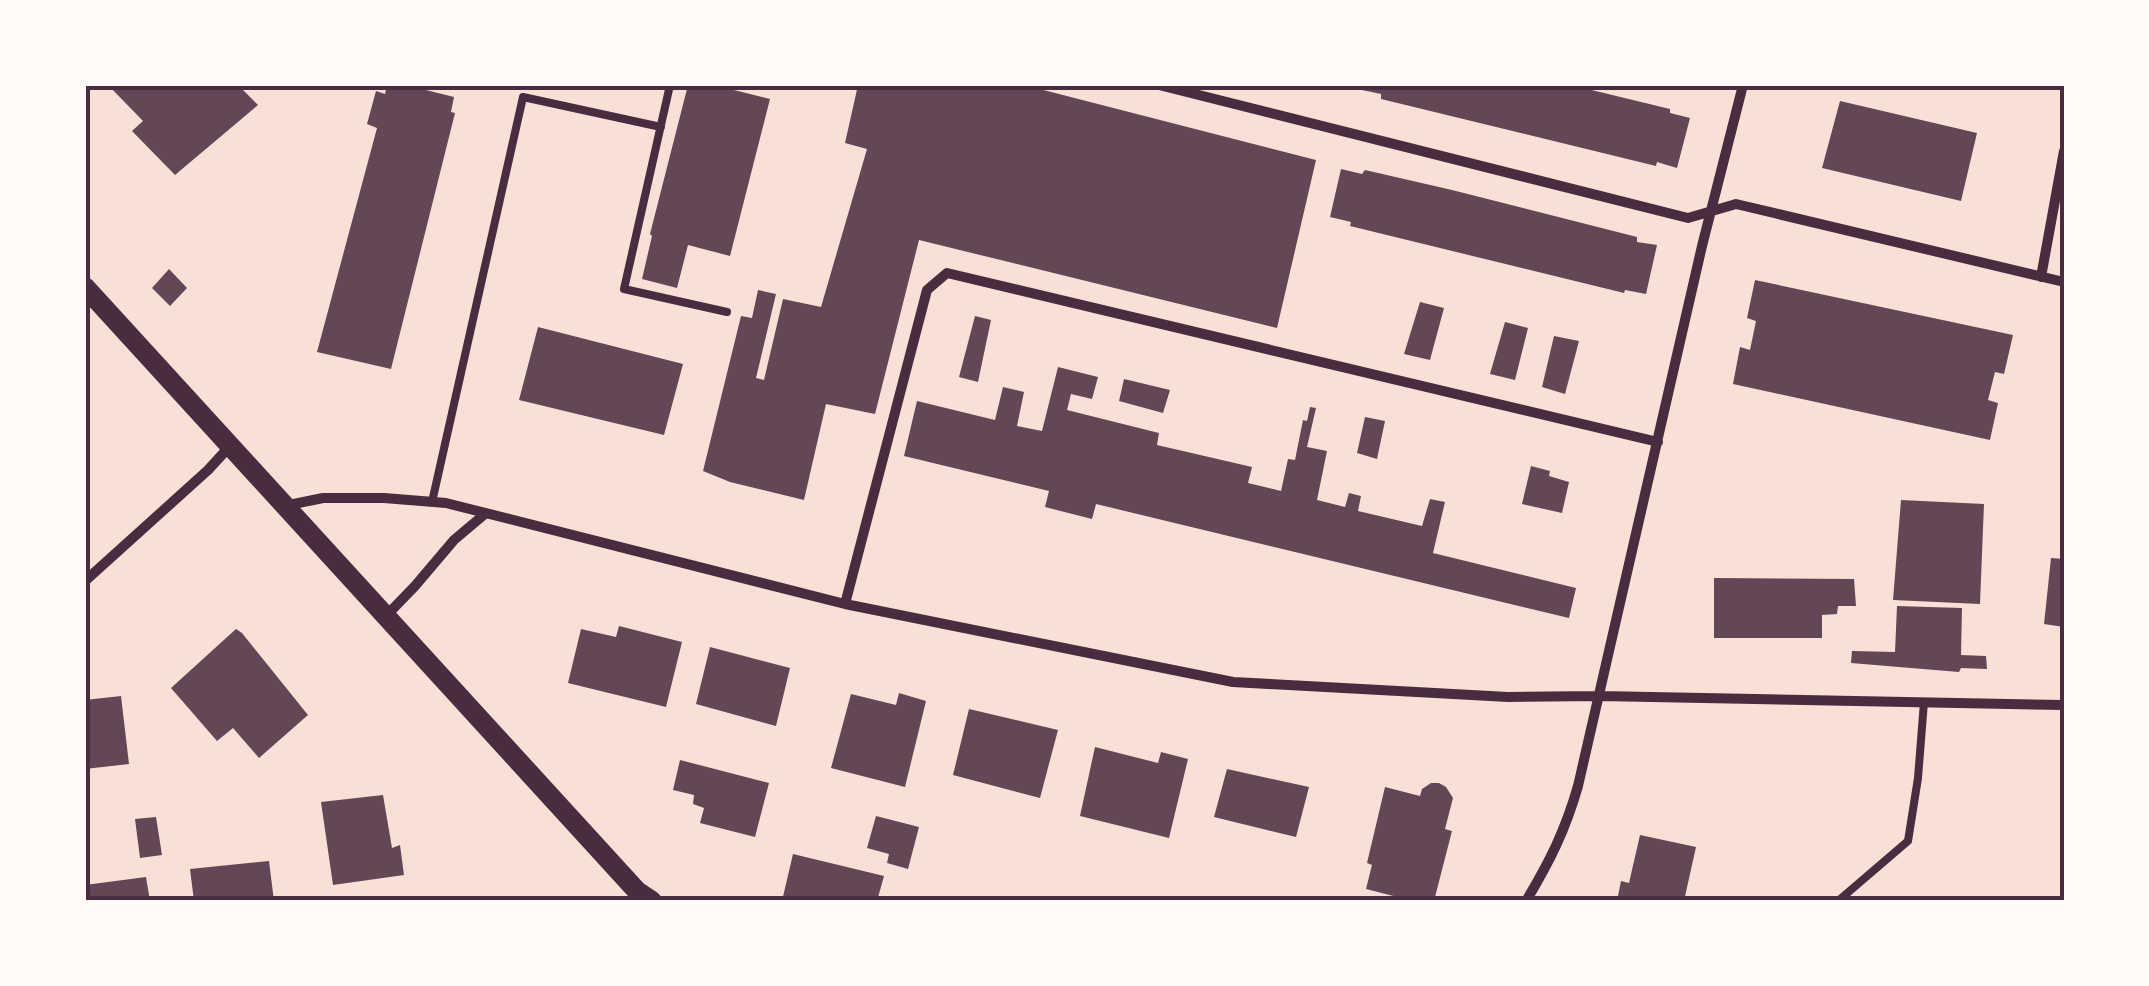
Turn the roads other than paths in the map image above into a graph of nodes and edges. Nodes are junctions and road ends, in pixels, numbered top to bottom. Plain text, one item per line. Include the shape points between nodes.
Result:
1 (670, 85) edge
2 (1159, 85) edge
3 (1743, 85) edge
4 (660, 127) junction
5 (2064, 151) edge
6 (1713, 211) junction
7 (2041, 277) junction
8 (2064, 282) edge
9 (85, 287) edge
10 (727, 312) dead end
11 (1658, 442) junction
12 (231, 446) junction
13 (432, 502) junction
14 (283, 506) junction
15 (486, 513) junction
16 (85, 581) edge
17 (845, 604) junction
18 (385, 617) junction
19 (1600, 696) junction
20 (1924, 702) junction
21 (2064, 705) edge
22 (643, 898) edge
23 (1526, 901) edge
24 (1838, 901) edge

1 - 4 lane
2 - 6 street via 1688,218
3 - 6 street
4 - 10 lane via 624,289
4 - 13 lane via 523,97
5 - 7 street
6 - 7 street via 1736,204
6 - 11 street
7 - 8 street
9 - 12 main road
11 - 17 street via 947,273 927,290
11 - 19 street
12 - 14 main road
12 - 16 street
13 - 14 street via 324,498
13 - 15 street
14 - 18 main road
15 - 17 street
15 - 18 street
17 - 19 street via 1233,682
18 - 22 main road
19 - 20 street
19 - 23 street via 1568,820
20 - 21 street
20 - 24 lane via 1908,841

